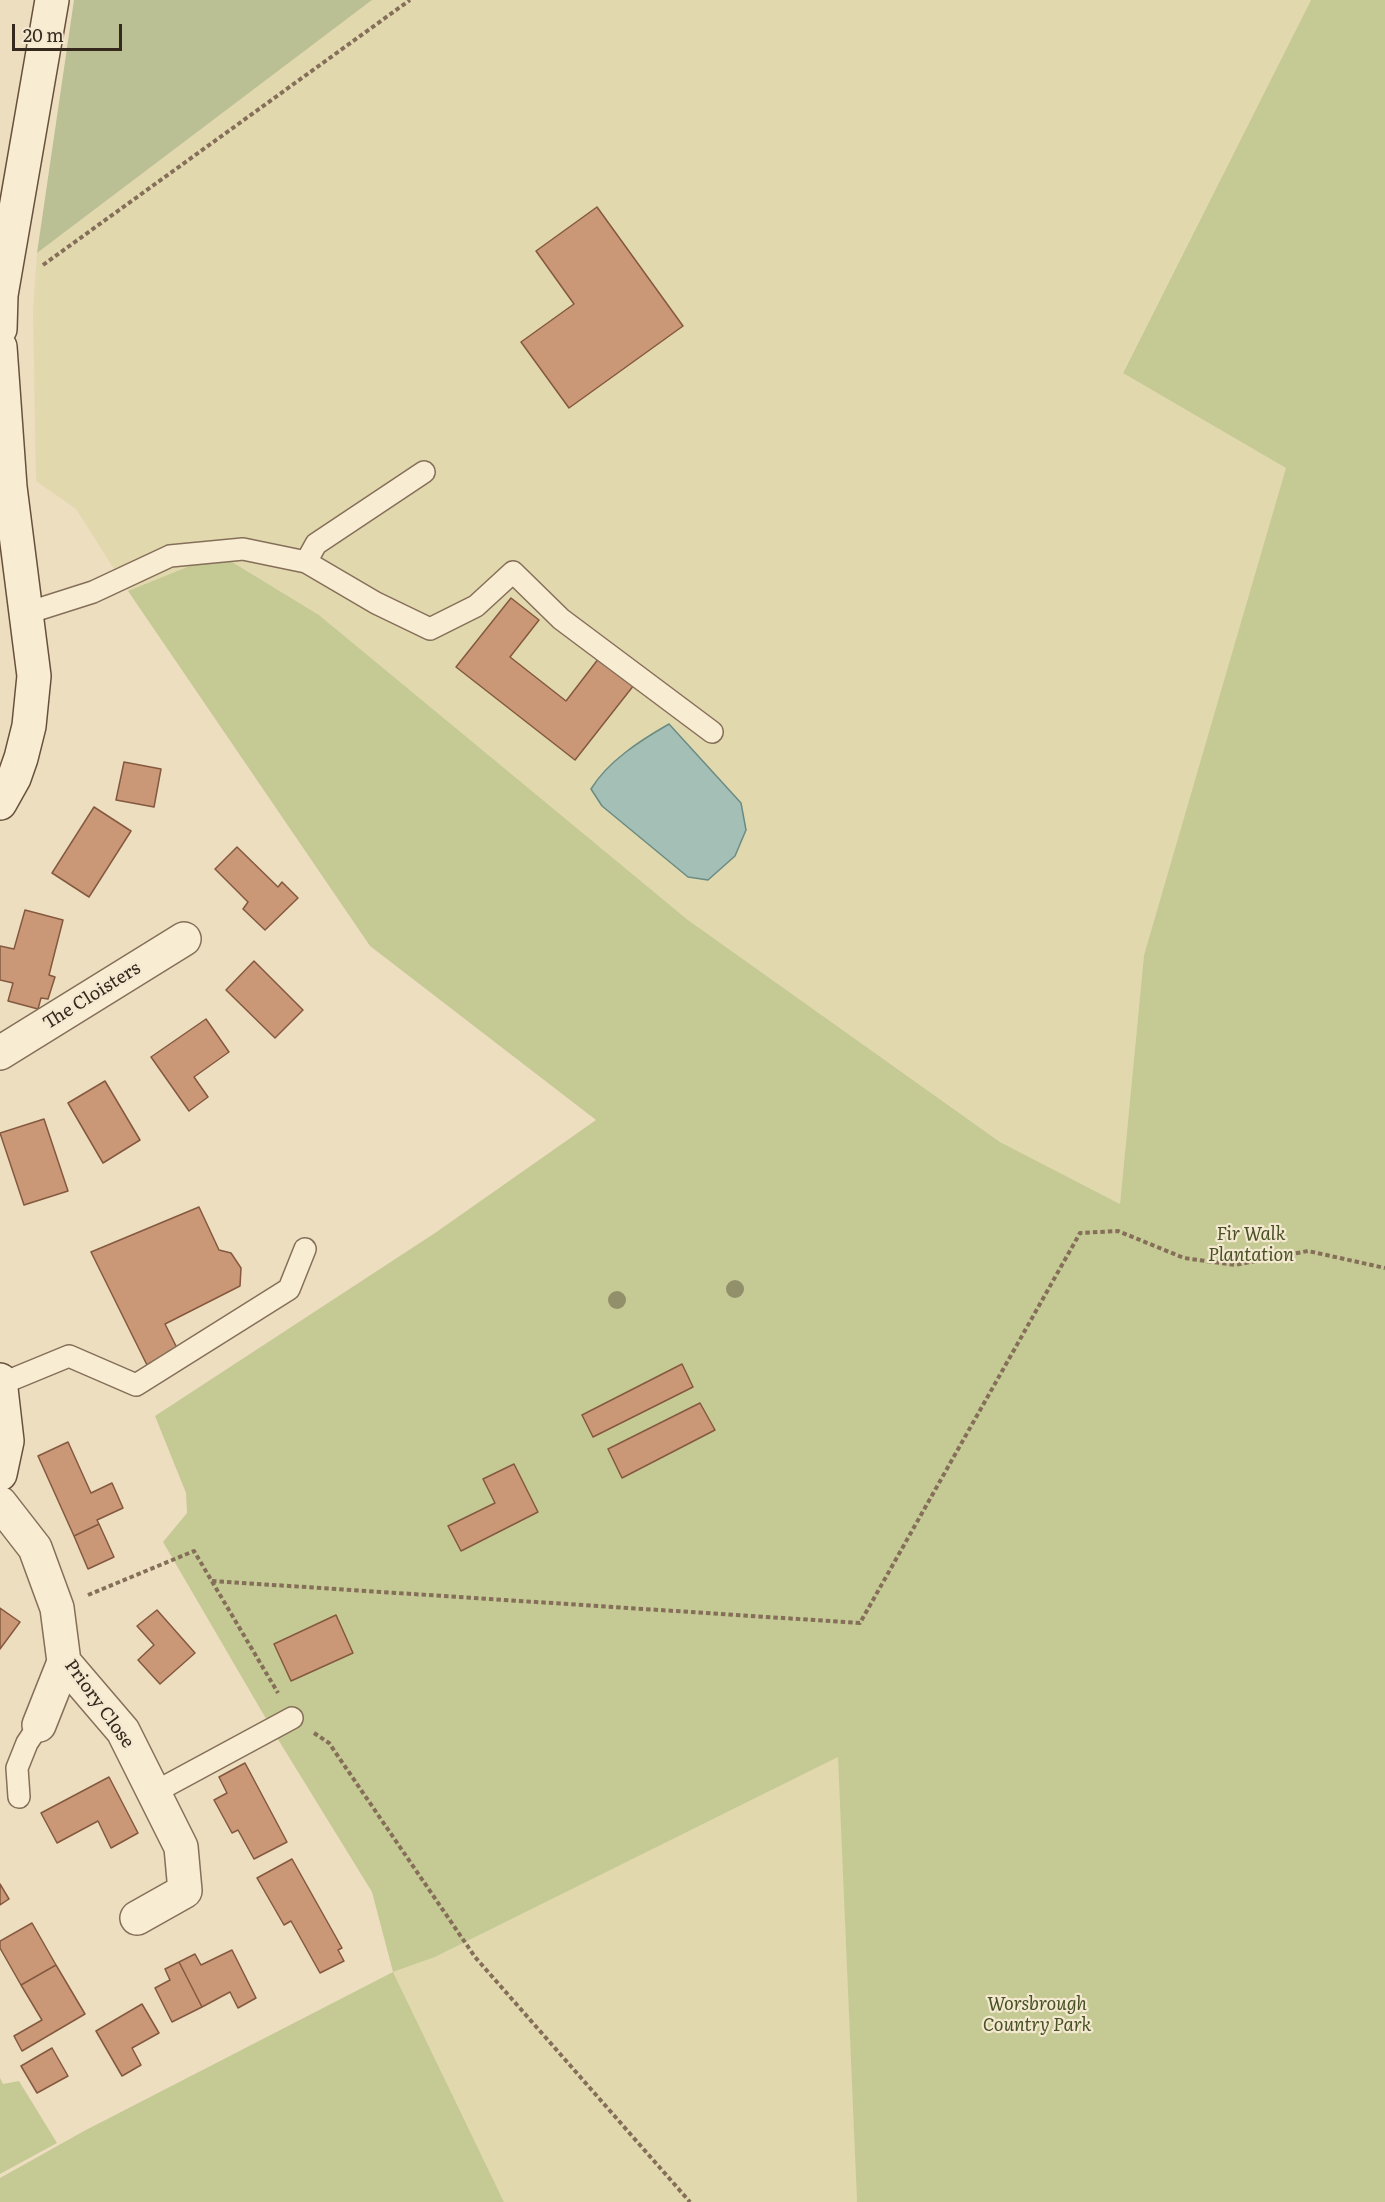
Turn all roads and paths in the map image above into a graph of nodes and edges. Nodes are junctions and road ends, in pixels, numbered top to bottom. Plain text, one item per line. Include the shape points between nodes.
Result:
1 (52, 0) edge
2 (410, 0) edge
3 (1, 295) edge
4 (0, 329) edge
5 (0, 346) edge
6 (424, 472) dead end
7 (6, 502) edge
8 (306, 562) junction
9 (27, 613) junction
10 (712, 732) dead end
11 (0, 803) edge
12 (184, 939) dead end
13 (0, 1053) edge
14 (305, 1249) dead end
15 (1385, 1269) edge
16 (1, 1382) edge
17 (0, 1474) edge
18 (0, 1503) edge
19 (212, 1581) junction
20 (57, 1608) junction
21 (64, 1662) junction
22 (292, 1718) junction
23 (39, 1725) joint
24 (154, 1792) junction
25 (19, 1797) dead end
26 (137, 1918) dead end
27 (690, 2202) edge

1 - 3 street
2 - 3 path
3 - 4 street
5 - 7 street
6 - 8 lane via 316,544
7 - 9 street
8 - 9 lane via 243,549 170,556 93,592
8 - 10 lane via 430,629 476,606 513,572 561,619
9 - 11 street via 34,676 29,726 14,778
12 - 13 street, The Cloisters
14 - 16 lane via 288,1288 136,1386 69,1356
15 - 19 path via 1308,1251 1235,1265 1184,1258 1118,1231 1080,1233 860,1623
16 - 17 street via 7,1442
18 - 20 street, Priory Close via 35,1548
19 - 20 path via 194,1551
19 - 22 path
20 - 21 street, Priory Close
21 - 23 street
21 - 24 street, Priory Close via 123,1731
22 - 24 lane
22 - 27 path via 329,1743 475,1957
23 - 25 lane via 17,1768
24 - 26 street, Priory Close via 181,1847 185,1891

